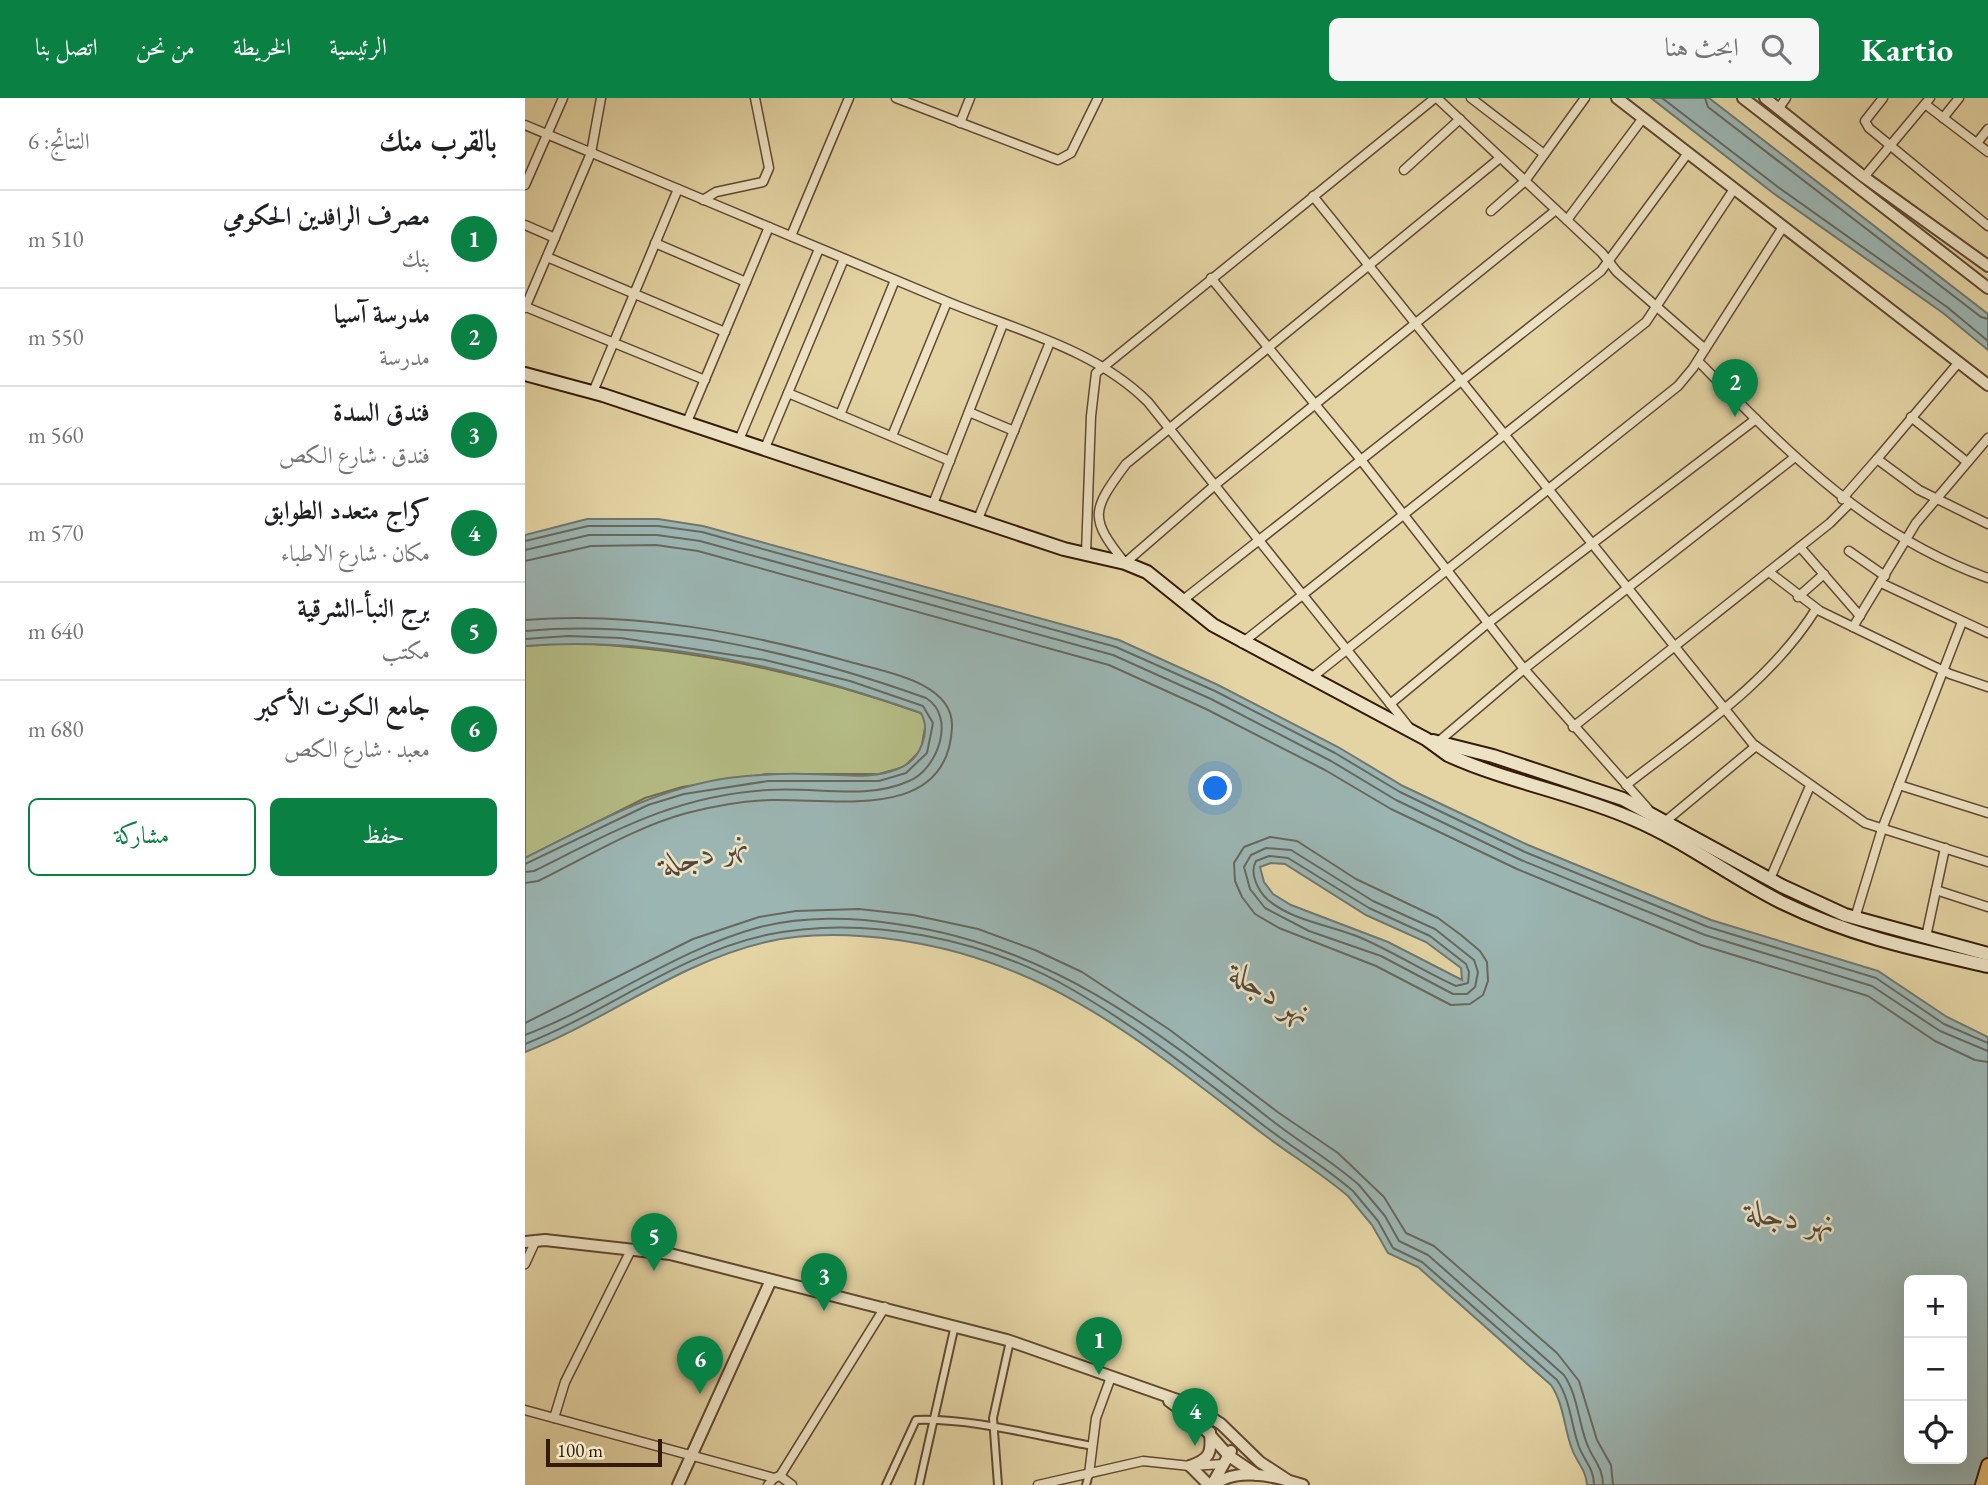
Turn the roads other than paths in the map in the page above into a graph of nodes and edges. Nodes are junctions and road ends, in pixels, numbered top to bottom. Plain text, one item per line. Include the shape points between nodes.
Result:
1 (563, 98) edge
2 (601, 98) edge
3 (755, 98) edge
4 (849, 98) edge
5 (896, 98) edge
6 (970, 98) edge
7 (1098, 98) edge
8 (1436, 98) edge
9 (1471, 98) edge
10 (1585, 98) edge
11 (1617, 98) edge
12 (1743, 98) edge
13 (1765, 98) edge
14 (1786, 98) edge
15 (1883, 98) edge
16 (1959, 98) edge
17 (1928, 101) edge
18 (1779, 108) junction
19 (1643, 118) junction
20 (1943, 118) junction
21 (1459, 119) junction
22 (960, 123) junction
23 (525, 125) edge
24 (1988, 129) edge
25 (547, 134) junction
26 (1977, 143) junction
27 (1892, 146) junction
28 (591, 152) junction
29 (1988, 152) edge
30 (1688, 153) junction
31 (1544, 154) junction
32 (1500, 158) junction
33 (1404, 170) dead end
34 (1864, 177) junction
35 (1525, 181) junction
36 (525, 185) edge
37 (678, 189) junction
38 (1734, 189) junction
39 (1313, 196) junction
40 (703, 200) junction
41 (1556, 210) junction
42 (1491, 211) dead end
43 (1567, 220) junction
44 (525, 225) edge
45 (1988, 226) edge
46 (1783, 227) junction
47 (769, 228) junction
48 (791, 236) junction
49 (555, 238) junction
50 (1955, 242) junction
51 (655, 243) junction
52 (819, 248) junction
53 (1947, 256) junction
54 (547, 257) junction
55 (844, 259) junction
56 (1609, 263) junction
57 (1369, 266) junction
58 (1988, 266) edge
59 (1211, 278) junction
60 (895, 280) junction
61 (746, 282) junction
62 (1988, 288) edge
63 (634, 294) junction
64 (947, 302) junction
65 (1657, 307) junction
66 (525, 308) edge
67 (1003, 324) junction
68 (1415, 325) junction
69 (725, 332) junction
70 (1050, 342) junction
71 (614, 343) junction
72 (1270, 348) junction
73 (1705, 349) junction
74 (1697, 361) junction
75 (1959, 362) junction
76 (1101, 366) junction
77 (525, 374) edge
78 (705, 380) junction
79 (1460, 382) junction
80 (1988, 384) edge
81 (593, 392) junction
82 (788, 393) junction
83 (1316, 404) junction
84 (969, 412) junction
85 (840, 415) junction
86 (1911, 417) junction
87 (1756, 419) junction
88 (687, 422) junction
89 (1170, 429) junction
90 (1013, 431) junction
91 (1503, 435) junction
92 (892, 436) junction
93 (1988, 438) edge
94 (739, 440) junction
95 (765, 448) junction
96 (1795, 457) junction
97 (1877, 459) junction
98 (1361, 460) junction
99 (950, 461) junction
100 (1967, 462) junction
101 (1215, 485) junction
102 (1548, 489) junction
103 (1937, 499) junction
104 (1845, 501) junction
105 (933, 504) junction
106 (1404, 514) junction
107 (978, 519) junction
108 (1988, 524) edge
109 (1259, 540) junction
110 (1908, 540) junction
111 (1590, 544) junction
112 (1801, 547) junction
113 (1849, 551) dead end
114 (1086, 554) junction
115 (1125, 563) junction
116 (1446, 570) junction
117 (1769, 572) junction
118 (1824, 574) junction
119 (1988, 578) edge
120 (1883, 579) junction
121 (1627, 590) junction
122 (1302, 594) junction
123 (1798, 597) junction
124 (1183, 600) junction
125 (1816, 609) junction
126 (1860, 616) junction
127 (1962, 622) junction
128 (1488, 623) junction
129 (1853, 627) junction
130 (1988, 633) edge
131 (1242, 643) junction
132 (1674, 648) junction
133 (1346, 649) junction
134 (1524, 669) junction
135 (1944, 670) junction
136 (1310, 679) junction
137 (1988, 687) edge
138 (1390, 704) junction
139 (1723, 710) junction
140 (1573, 727) junction
141 (1412, 731) junction
142 (1432, 740) junction
143 (1756, 746) junction
144 (1626, 785) junction
145 (1899, 785) junction
146 (1810, 786) junction
147 (1650, 811) junction
148 (1988, 813) edge
149 (1667, 820) junction
150 (1882, 829) junction
151 (1945, 848) junction
152 (1988, 862) edge
153 (1770, 879) junction
154 (1936, 890) junction
155 (1988, 907) edge
156 (1855, 918) junction
157 (1926, 937) junction
158 (1950, 951) junction
159 (1988, 954) edge
160 (1988, 966) edge
161 (530, 1241) edge
162 (631, 1250) junction
163 (525, 1264) edge
164 (771, 1280) junction
165 (885, 1307) junction
166 (955, 1325) junction
167 (1010, 1341) junction
168 (1111, 1377) junction
169 (1161, 1395) junction
170 (525, 1410) edge
171 (554, 1418) junction
172 (934, 1419) junction
173 (993, 1428) junction
174 (1210, 1432) junction
175 (1238, 1440) junction
176 (1093, 1446) junction
177 (692, 1455) junction
178 (1226, 1460) junction
179 (1988, 1465) edge
180 (1190, 1466) junction
181 (1089, 1474) junction
182 (774, 1480) edge
183 (1255, 1480) edge
184 (1289, 1481) junction
185 (678, 1485) edge
186 (792, 1485) edge
187 (886, 1485) edge
188 (919, 1485) edge
189 (998, 1485) edge
190 (1038, 1485) edge
191 (1086, 1485) edge
192 (1211, 1485) edge
193 (1303, 1485) edge
194 (1982, 1485) edge

1 - 25 street
2 - 28 street
3 - 40 street via 767,177
4 - 48 street
5 - 22 street
6 - 22 street
7 - 22 street via 1071,152 1061,160
8 - 21 street
8 - 39 street
9 - 31 street
10 - 31 street
11 - 19 street
12 - 53 street
13 - 18 street
14 - 18 street
15 - 27 street via 1865,121
16 - 20 street
17 - 20 street
17 - 27 street
18 - 34 street
19 - 30 street
19 - 43 street
20 - 26 street
21 - 32 street
21 - 33 street
23 - 25 street
24 - 26 street
25 - 28 street
25 - 36 street
26 - 29 street
27 - 34 street
27 - 45 street
28 - 37 street
28 - 49 street
30 - 38 street
30 - 56 street
31 - 35 street
32 - 35 street
32 - 57 street
34 - 50 street
35 - 41 street
35 - 42 street
37 - 40 street
37 - 51 street
38 - 46 street
38 - 65 street
39 - 57 street
39 - 59 street
40 - 47 street
41 - 43 street
41 - 68 street
43 - 56 street
44 - 49 street
46 - 73 street
46 - 75 street
47 - 48 street
47 - 61 street
48 - 52 street
49 - 54 street
50 - 53 street
50 - 58 street
51 - 61 street
51 - 63 street
52 - 55 street
52 - 94 street
53 - 62 street
54 - 63 street
54 - 66 street
55 - 60 street
55 - 82 street
56 - 65 street
56 - 79 street
57 - 68 street
57 - 72 street
59 - 72 street
59 - 76 street
60 - 64 street
60 - 85 street
61 - 69 street
63 - 69 street
63 - 71 street
64 - 67 street
64 - 92 street
65 - 73 street
65 - 91 street via 1639,329
66 - 71 street
67 - 70 street
67 - 84 street
68 - 79 street
68 - 83 street
69 - 78 street
70 - 76 street
70 - 90 street
71 - 78 street
71 - 81 street
72 - 83 street
72 - 89 street
73 - 74 street
74 - 87 street
74 - 102 street via 1678,386
75 - 80 street
75 - 86 street
76 - 89 street via 1134,388
76 - 114 street via 1093,382
77 - 81 main road
78 - 88 street
79 - 91 street
79 - 98 street
81 - 88 main road
82 - 85 street
82 - 95 street
83 - 98 street
83 - 101 street
84 - 90 street
84 - 99 street
85 - 92 street
86 - 97 street
86 - 100 street
87 - 96 street
87 - 111 street
88 - 94 main road
89 - 101 street
89 - 115 street via 1126,464 1100,508 1102,533
90 - 107 street
91 - 102 street
91 - 106 street
92 - 99 street
93 - 100 street
94 - 95 main road
95 - 105 main road
96 - 104 street
96 - 121 street
97 - 103 street
97 - 104 street
98 - 106 street
98 - 109 street
99 - 105 street
100 - 103 street
101 - 109 street
101 - 115 street
102 - 111 street
102 - 116 street
103 - 108 street
103 - 110 street
104 - 110 street
104 - 112 street
105 - 107 main road
106 - 116 street
106 - 122 street
107 - 114 main road
109 - 122 street
109 - 124 street
110 - 119 street
110 - 120 street
111 - 121 street
111 - 128 street
112 - 117 street
112 - 118 street
113 - 120 street
114 - 115 main road
115 - 124 main road via 1158,579
116 - 128 street
116 - 133 street
117 - 123 street
117 - 132 street
118 - 123 street
118 - 126 street
120 - 126 street
120 - 127 street
121 - 132 street
121 - 134 street
122 - 131 street
122 - 133 street
123 - 125 street
124 - 131 main road
125 - 129 street
125 - 139 street via 1771,667
126 - 129 street
127 - 130 street
127 - 135 street
128 - 134 street
128 - 138 street
129 - 135 street
131 - 136 main road
132 - 139 street
132 - 140 street
133 - 136 street
133 - 138 street
134 - 140 street
134 - 142 street
135 - 137 street
135 - 145 street
136 - 141 main road
138 - 141 street
139 - 143 street
139 - 144 street
140 - 144 street
141 - 142 main road
142 - 147 main road via 1576,783
142 - 158 main road via 1462,762 1647,825 1732,876 1822,921 1890,945
143 - 146 street
143 - 149 street
144 - 147 street
145 - 148 street
145 - 150 street
146 - 150 street via 1858,819
146 - 153 street
147 - 149 main road
149 - 153 main road
150 - 151 street
150 - 156 street
151 - 152 street
151 - 154 street
153 - 156 main road
154 - 155 street
154 - 157 street
156 - 157 main road
157 - 158 main road
158 - 159 main road
158 - 160 main road
161 - 162 street
161 - 163 street
162 - 164 street via 670,1254
162 - 171 street via 565,1382
164 - 165 street
164 - 177 street
165 - 166 street
165 - 182 street
166 - 167 street
166 - 172 street
167 - 168 street
167 - 173 street
168 - 169 street
168 - 176 street via 1096,1418
169 - 174 street
169 - 175 street via 1213,1418
170 - 171 street
171 - 177 street
172 - 173 street
172 - 187 street via 916,1420
172 - 188 street
173 - 176 street
173 - 189 street
174 - 178 street
174 - 180 street via 1212,1452
175 - 178 street
175 - 184 street
176 - 181 street
177 - 182 street
177 - 185 street
178 - 180 street
178 - 183 street
178 - 192 street
179 - 194 main road
180 - 181 street via 1143,1461
180 - 192 street
181 - 190 street
181 - 191 street
182 - 186 street
183 - 184 street
183 - 192 street via 1233,1475
184 - 193 street

